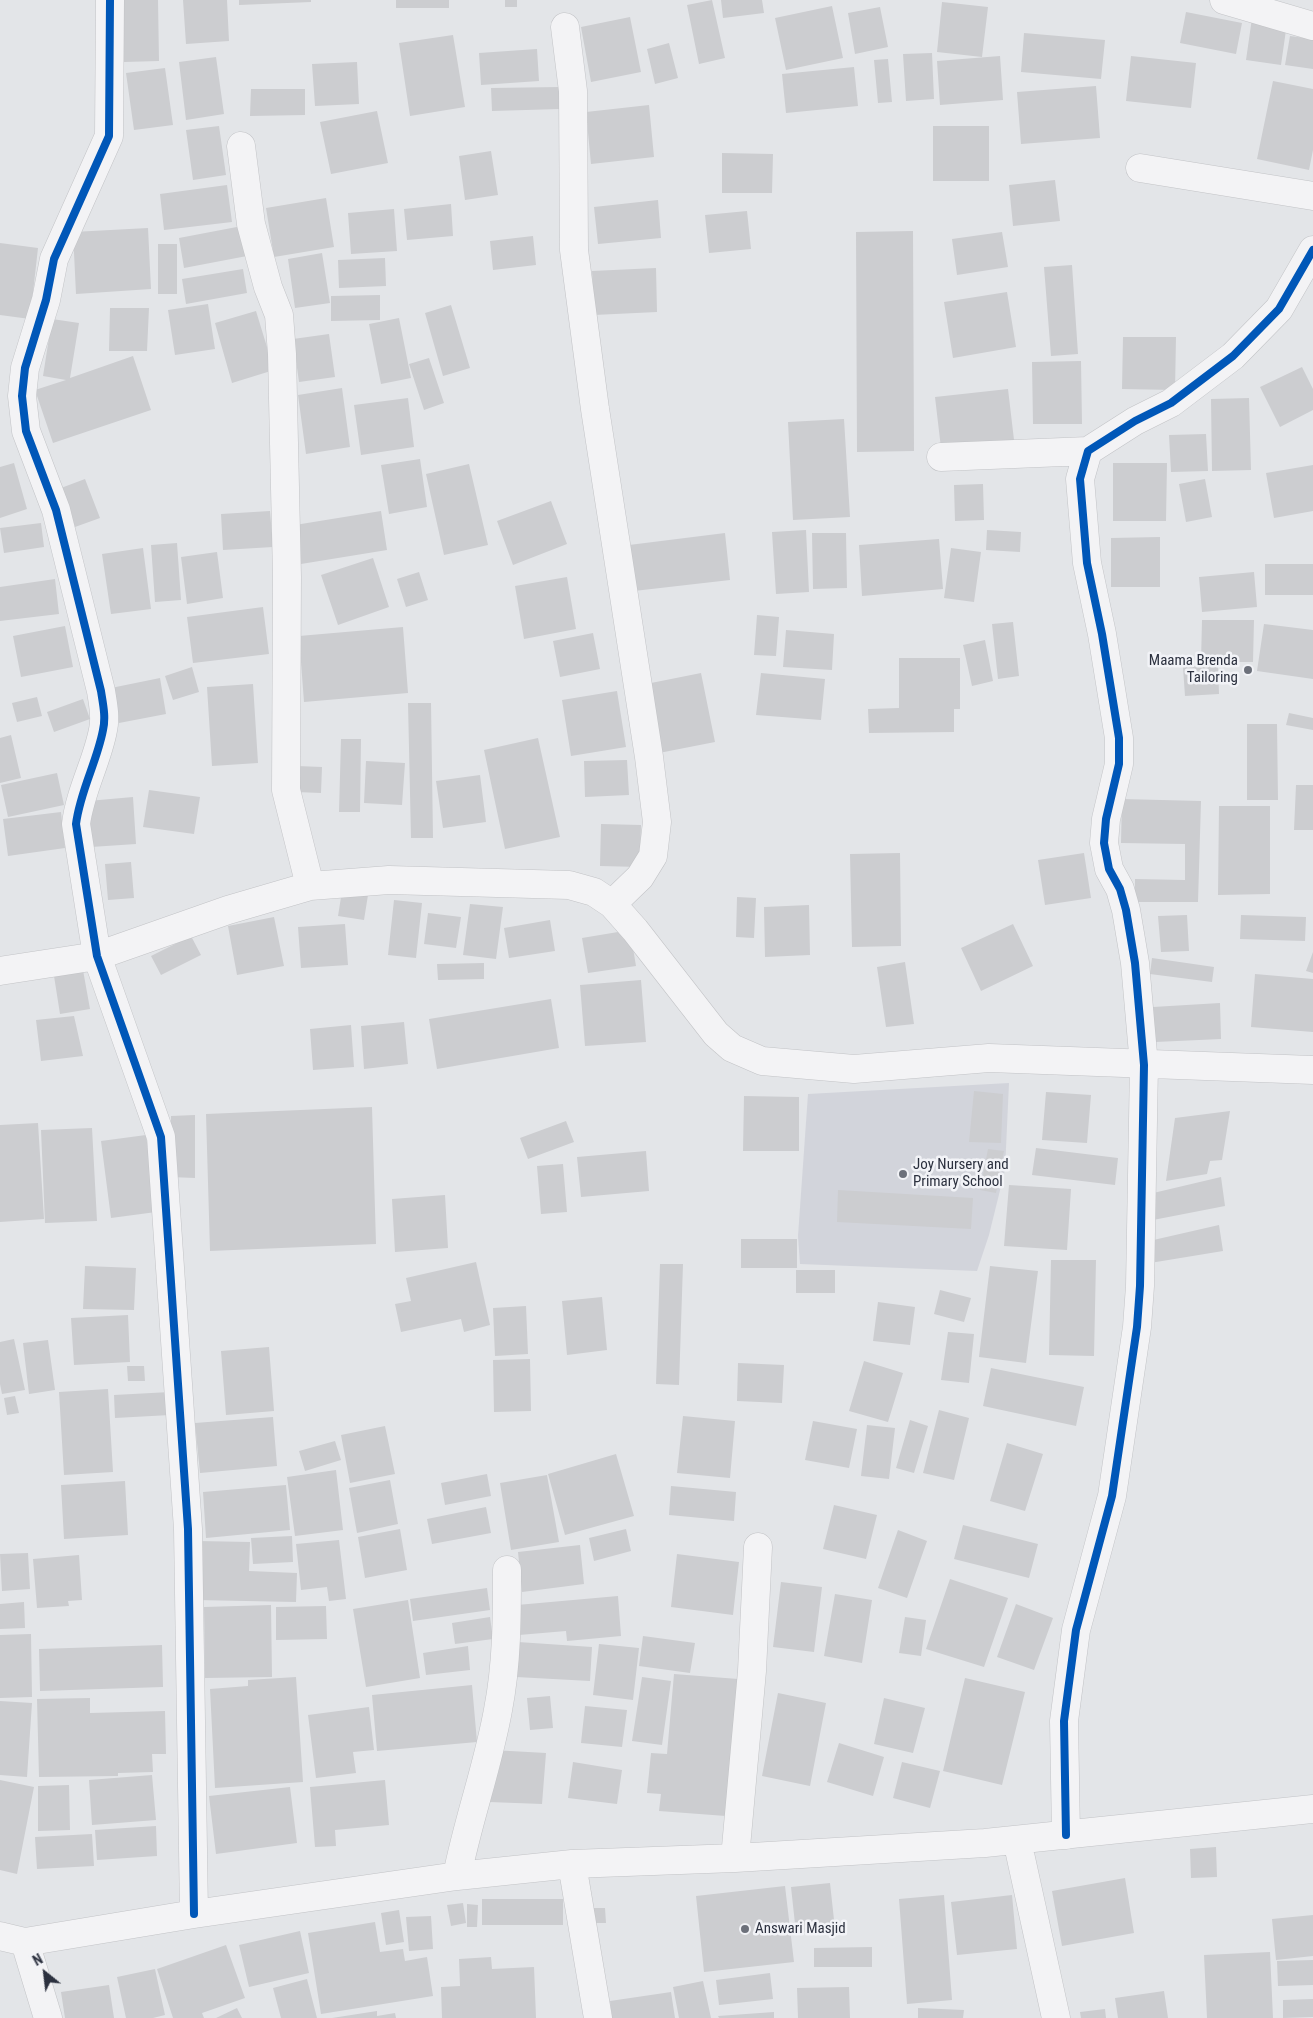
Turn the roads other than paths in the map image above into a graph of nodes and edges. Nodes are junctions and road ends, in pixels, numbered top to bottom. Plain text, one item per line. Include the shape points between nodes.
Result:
1 (110, 0) edge
2 (1224, 0) edge
3 (1313, 26) edge
4 (565, 28) dead end
5 (241, 146) dead end
6 (1140, 168) dead end
7 (1313, 196) edge
8 (1313, 250) edge
9 (1088, 451) junction
10 (940, 457) dead end
11 (310, 886) junction
12 (612, 904) junction
13 (97, 956) junction
14 (0, 971) edge
15 (1144, 1065) junction
16 (1313, 1070) edge
17 (758, 1547) dead end
18 (507, 1570) dead end
19 (1313, 1809) edge
20 (1066, 1835) junction
21 (1017, 1840) junction
22 (734, 1858) junction
23 (572, 1864) junction
24 (457, 1876) junction
25 (194, 1914) junction
26 (12, 1939) edge
27 (48, 2018) edge
28 (598, 2018) edge
29 (1056, 2018) edge

1 - 13 street via 109,136 54,259 46,300 25,368 22,396 26,431 56,510 103,704 103,729 78,806 76,824
2 - 3 street
4 - 12 street via 573,91 574,250 594,410 657,822 653,856 640,877
5 - 11 street via 251,224 279,315 287,577 286,790
6 - 7 street
8 - 9 street via 1279,309 1233,356 1171,402
9 - 10 street
9 - 15 street via 1080,478 1088,563 1119,738 1119,764 1106,819 1104,843 1109,869 1120,889 1126,910 1135,963
11 - 12 street via 389,880 569,885 594,892
11 - 13 street via 228,910
12 - 15 street via 716,1034 732,1048 762,1061 854,1069 989,1058
13 - 14 street
13 - 25 street via 162,1137 188,1529
15 - 16 street
15 - 20 street via 1140,1286 1136,1327 1112,1496 1076,1630 1064,1721
17 - 22 street via 752,1671
18 - 24 street via 507,1638 498,1710
19 - 20 street
20 - 21 street
21 - 22 street
21 - 29 street
22 - 23 street
23 - 24 street
23 - 28 street
24 - 25 street
25 - 26 street
26 - 27 street

